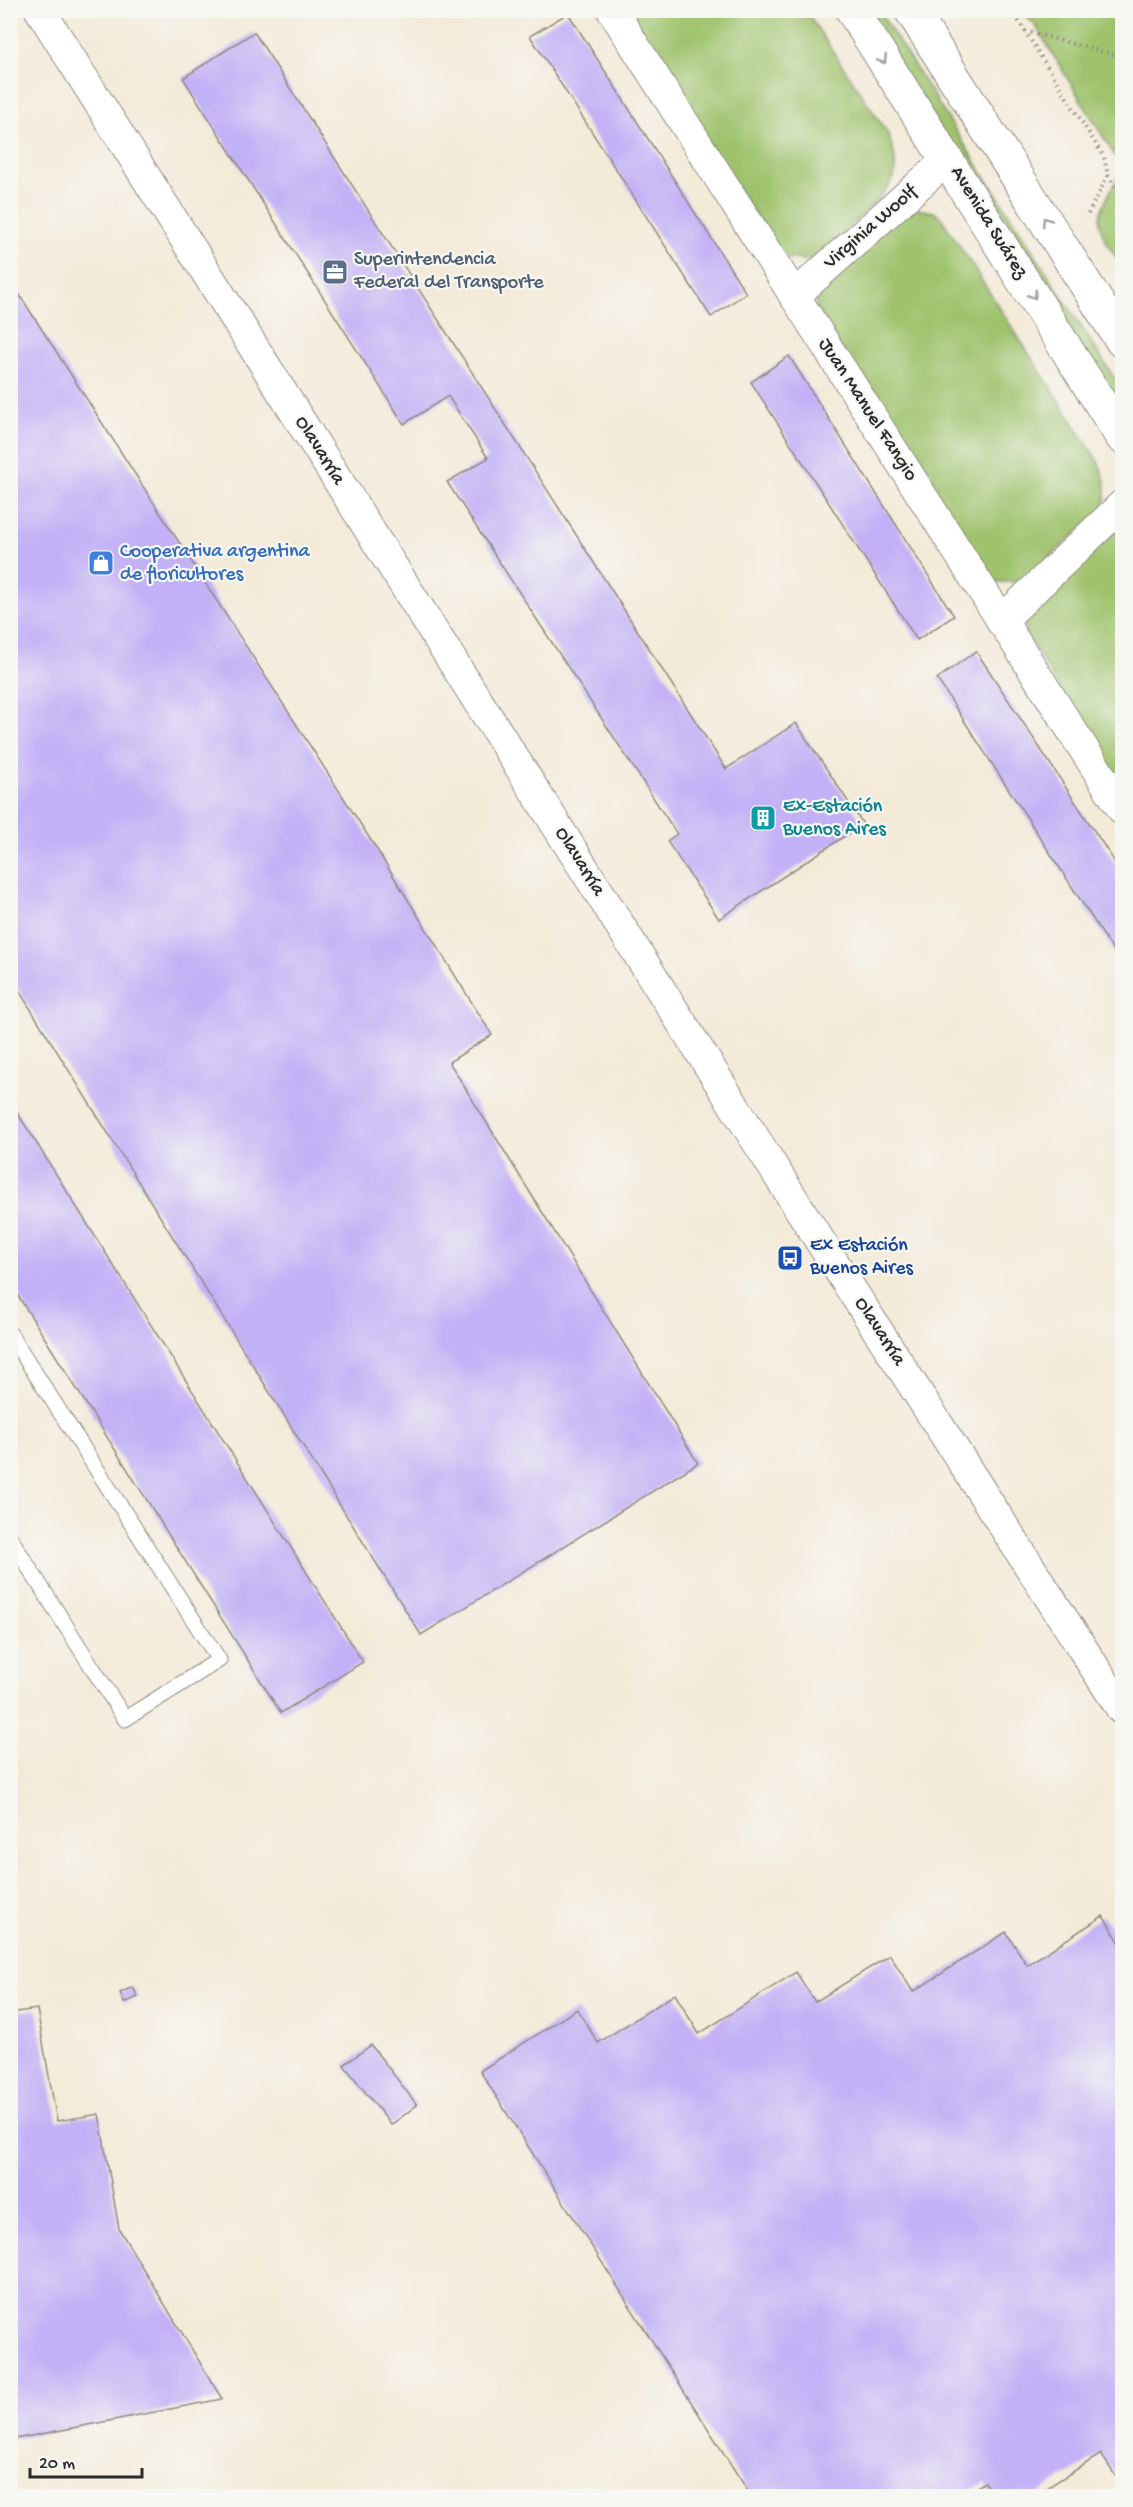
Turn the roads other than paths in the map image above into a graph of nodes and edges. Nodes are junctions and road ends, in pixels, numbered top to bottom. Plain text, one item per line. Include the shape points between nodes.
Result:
1 (40, 10) edge
2 (612, 10) edge
3 (852, 10) edge
4 (911, 10) edge
5 (948, 159) junction
6 (794, 296) junction
7 (1122, 341) edge
8 (1122, 437) edge
9 (1122, 505) edge
10 (1001, 621) junction
11 (1122, 809) edge
12 (10, 1334) edge
13 (10, 1538) edge
14 (1122, 1710) edge

1 - 14 street, Olavarría via 804,1217
2 - 6 street, Juan Manuel Fangio
3 -> 5 street, Avenida Suárez
7 -> 4 street
5 - 6 street, Virginia Woolf
5 -> 8 street, Avenida Suárez
6 - 10 street, Juan Manuel Fangio
9 - 10 street
10 - 11 street, Juan Manuel Fangio
12 - 13 lane via 219,1660 124,1719

